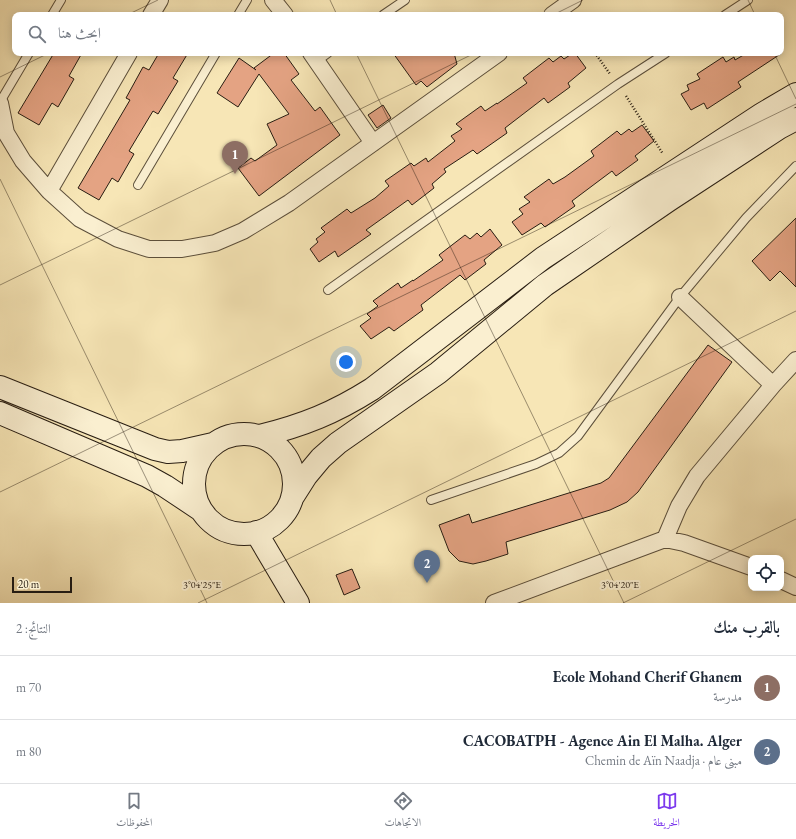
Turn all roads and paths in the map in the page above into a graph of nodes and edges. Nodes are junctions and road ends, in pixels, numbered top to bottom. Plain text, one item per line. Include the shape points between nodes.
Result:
1 (61, 0) edge
2 (160, 0) edge
3 (247, 0) edge
4 (275, 0) edge
5 (405, 0) edge
6 (573, 0) edge
7 (748, 0) edge
8 (54, 12) edge
9 (153, 12) edge
10 (240, 12) edge
11 (283, 12) edge
12 (387, 12) edge
13 (556, 12) edge
14 (730, 12) edge
15 (27, 56) edge
16 (127, 56) edge
17 (214, 56) edge
18 (319, 56) edge
19 (495, 56) edge
20 (597, 56) edge
21 (661, 56) edge
22 (606, 68) dead end
23 (796, 94) edge
24 (626, 96) dead end
25 (0, 103) edge
26 (796, 119) edge
27 (373, 142) junction
28 (660, 149) dead end
29 (796, 166) edge
30 (138, 184) dead end
31 (49, 191) junction
32 (328, 290) dead end
33 (680, 297) junction
34 (796, 360) edge
35 (773, 385) junction
36 (0, 387) edge
37 (0, 413) edge
38 (260, 436) junction
39 (213, 444) junction
40 (292, 498) junction
41 (431, 500) dead end
42 (201, 510) junction
43 (256, 532) junction
44 (665, 540) junction
45 (748, 566) edge
46 (784, 581) edge
47 (796, 587) edge
48 (298, 603) edge
49 (494, 603) edge

1 - 8 lane
2 - 9 street
3 - 10 lane
4 - 11 street
5 - 12 lane
6 - 13 street
7 - 14 lane
15 - 25 lane
16 - 31 street
17 - 30 lane
18 - 27 street
19 - 27 street
20 - 22 path
21 - 32 lane
23 - 38 main road via 543,258 372,389 314,420
24 - 28 path
25 - 31 street via 6,133 23,162
26 - 40 main road via 668,200 545,284 438,373 338,443 321,458
27 - 31 street via 289,203 243,231 215,243 182,249 149,249 118,239 80,219
29 - 33 lane via 746,218
33 - 35 street
33 - 41 lane via 578,436 559,453 536,464
34 - 35 street
35 - 44 street via 697,476 679,506
36 - 39 main road via 155,449 168,452 182,451
37 - 42 main road via 147,476
38 - 39 main road via 228,436
38 - 40 main road via 274,443 284,454 294,482
39 - 42 main road via 201,458 195,475 195,492
40 - 43 main road via 287,510 278,520
42 - 43 main road via 211,522 224,530 240,534
43 - 48 main road
44 - 45 street via 684,543
44 - 49 street
46 - 47 street

